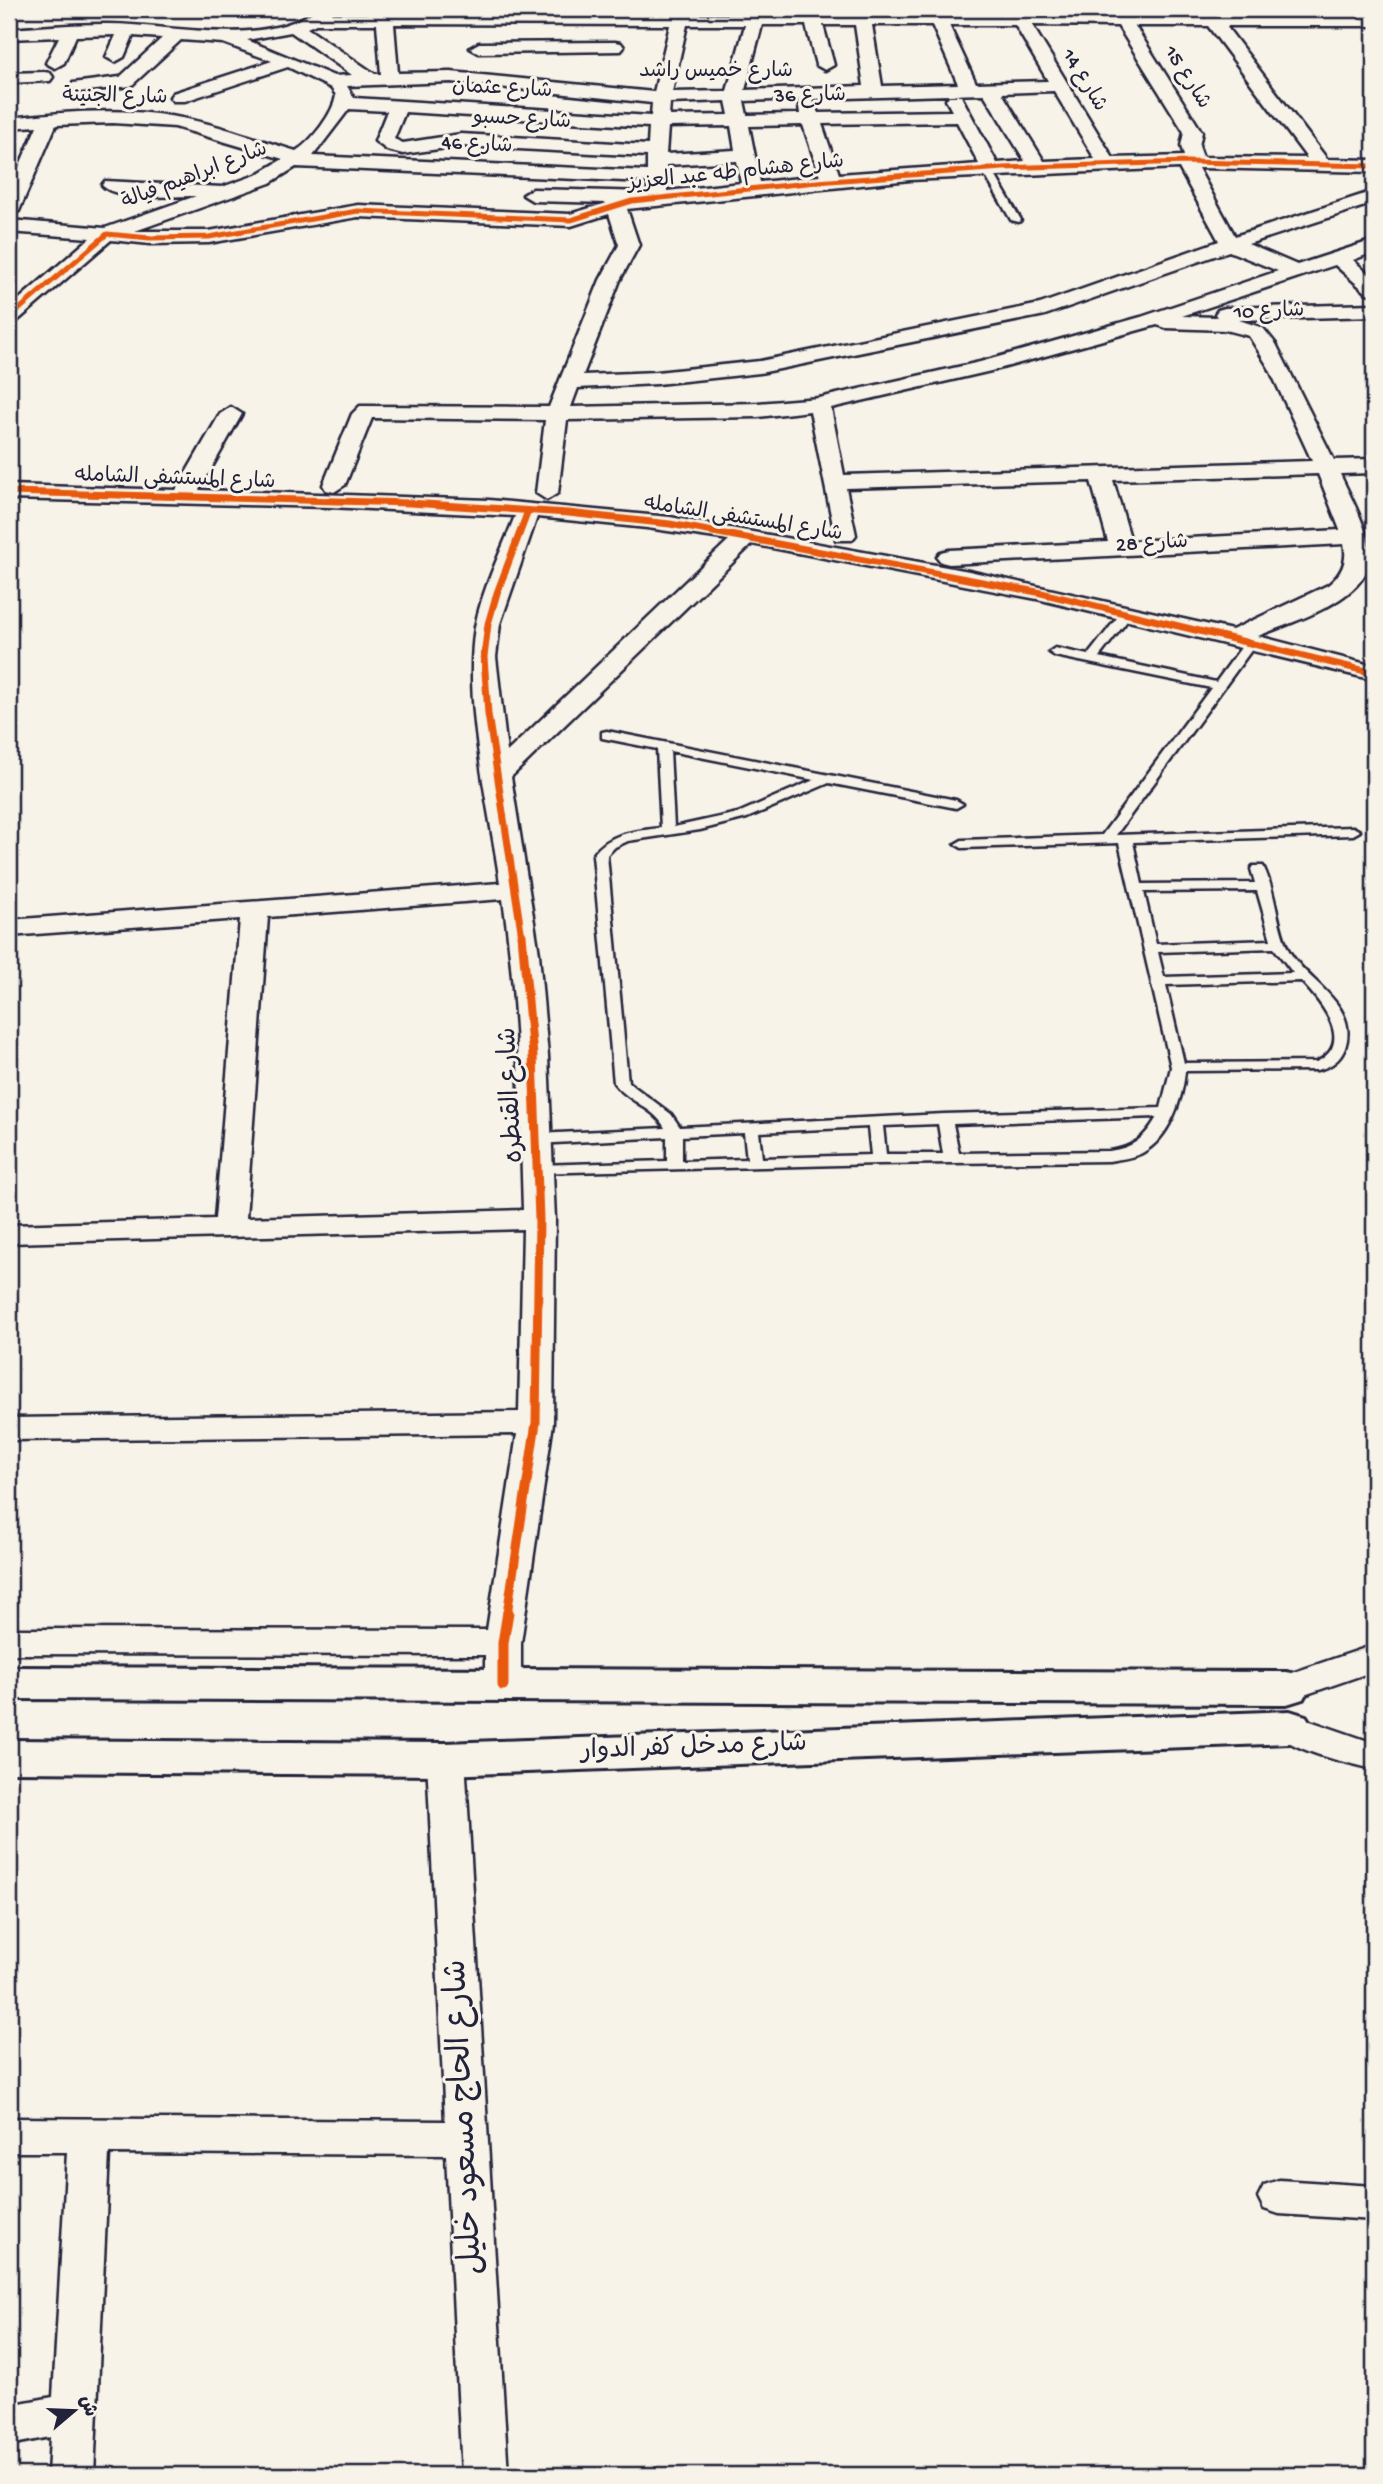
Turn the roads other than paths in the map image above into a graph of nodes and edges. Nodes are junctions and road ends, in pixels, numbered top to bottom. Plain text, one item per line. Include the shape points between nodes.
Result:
1 (321, 14) edge
2 (437, 14) edge
3 (561, 14) edge
4 (626, 15) edge
5 (681, 15) edge
6 (756, 15) edge
7 (832, 15) edge
8 (912, 15) edge
9 (1087, 15) edge
10 (1199, 15) edge
11 (1000, 16) edge
12 (385, 19) junction
13 (486, 20) junction
14 (813, 21) junction
15 (1374, 21) edge
16 (863, 22) junction
17 (939, 22) junction
18 (1124, 22) junction
19 (1022, 23) junction
20 (293, 26) junction
21 (71, 29) junction
22 (127, 30) junction
23 (179, 32) junction
24 (9, 34) edge
25 (225, 38) junction
26 (615, 47) junction
27 (479, 48) junction
28 (115, 57) dead end
29 (289, 61) junction
30 (825, 65) dead end
31 (9, 78) edge
32 (370, 79) junction
33 (390, 79) junction
34 (471, 79) junction
35 (332, 81) junction
36 (1058, 86) junction
37 (79, 87) dead end
38 (969, 88) junction
39 (990, 88) junction
40 (949, 89) junction
41 (600, 91) junction
42 (874, 92) junction
43 (802, 94) junction
44 (734, 96) junction
45 (180, 97) dead end
46 (660, 99) junction
47 (344, 103) junction
48 (398, 106) junction
49 (964, 117) junction
50 (591, 118) junction
51 (49, 120) junction
52 (812, 120) junction
53 (658, 122) junction
54 (739, 122) junction
55 (9, 123) edge
56 (744, 155) junction
57 (297, 160) junction
58 (1190, 161) junction
59 (1106, 162) junction
60 (656, 163) junction
61 (1321, 164) junction
62 (1037, 165) junction
63 (1374, 166) edge
64 (988, 168) junction
65 (832, 181) junction
66 (112, 186) dead end
67 (752, 190) junction
68 (227, 192) junction
69 (533, 195) dead end
70 (1374, 197) edge
71 (658, 198) junction
72 (616, 206) junction
73 (9, 211) edge
74 (1016, 220) dead end
75 (9, 226) edge
76 (107, 234) junction
77 (1230, 244) junction
78 (1374, 246) edge
79 (1339, 258) junction
80 (1297, 272) junction
81 (1374, 289) edge
82 (1095, 291) junction
83 (1374, 310) edge
84 (9, 318) edge
85 (1156, 319) junction
86 (570, 382) junction
87 (819, 404) junction
88 (231, 414) dead end
89 (557, 414) junction
90 (1374, 466) edge
91 (1324, 468) junction
92 (9, 473) edge
93 (1100, 474) junction
94 (836, 482) junction
95 (334, 485) junction
96 (188, 489) junction
97 (9, 492) edge
98 (537, 502) junction
99 (844, 535) junction
100 (746, 537) junction
101 (1121, 547) junction
102 (1362, 550) edge
103 (949, 557) junction
104 (1128, 612) junction
105 (1250, 634) junction
106 (1055, 652) dead end
107 (1374, 654) edge
108 (1091, 659) junction
109 (1374, 673) edge
110 (1218, 687) junction
111 (607, 735) dead end
112 (663, 747) junction
113 (498, 775) junction
114 (826, 779) junction
115 (956, 804) dead end
116 (1353, 831) dead end
117 (668, 832) junction
118 (1125, 838) junction
119 (1106, 839) junction
120 (962, 844) dead end
121 (1258, 869) dead end
122 (1263, 887) junction
123 (1138, 888) junction
124 (516, 890) junction
125 (255, 910) junction
126 (9, 928) edge
127 (1280, 944) junction
128 (1152, 948) junction
129 (1301, 977) junction
130 (1160, 981) junction
131 (1178, 1067) junction
132 (1168, 1112) junction
133 (944, 1119) junction
134 (876, 1122) junction
135 (751, 1128) junction
136 (674, 1132) junction
137 (536, 1139) junction
138 (952, 1158) junction
139 (879, 1159) junction
140 (755, 1163) junction
141 (674, 1166) junction
142 (537, 1170) junction
143 (539, 1219) junction
144 (230, 1228) junction
145 (9, 1234) edge
146 (536, 1423) junction
147 (9, 1429) edge
148 (9, 1642) edge
149 (1374, 1658) edge
150 (503, 1664) junction
151 (9, 1683) edge
152 (1288, 1708) junction
153 (9, 1756) edge
154 (1374, 1756) edge
155 (446, 1759) junction
156 (9, 2135) edge
157 (89, 2135) junction
158 (467, 2138) junction
159 (1279, 2197) dead end
160 (1374, 2203) edge
161 (74, 2413) junction
162 (9, 2425) edge
163 (71, 2475) edge
164 (485, 2475) edge

1 - 12 street
1 - 20 street
2 - 12 street
2 - 13 street
3 - 4 street
3 - 13 street
4 - 5 street
4 - 26 street
5 - 6 street
5 - 46 street
6 - 14 street
6 - 44 street
7 - 14 street
7 - 16 street
8 - 16 street
8 - 17 street
9 - 18 street
9 - 19 street
10 - 15 street
10 - 18 street
10 - 61 street via 1219,57 1244,64
11 - 17 street
11 - 19 street
12 - 33 street
13 - 27 street
14 - 30 street
16 - 42 street
17 - 38 street
18 - 58 street, شارع 15 via 1193,132
19 - 36 street, شارع 14
20 - 25 street
20 - 32 street
21 - 22 street
21 - 24 street via 45,23
21 - 31 street via 50,70
22 - 23 street
22 - 28 street
23 - 25 street
23 - 37 street via 125,82
25 - 29 street
26 - 27 street
26 - 41 street
27 - 34 street
29 - 35 street
29 - 45 street
32 - 33 street, شارع خميس راشد
32 - 35 street, شارع خميس راشد
33 - 34 street, شارع خميس راشد
34 - 41 street, شارع خميس راشد
35 - 47 street via 342,89
36 - 39 street, شارع خميس راشد
36 - 59 street, شارع 14
38 - 39 street, شارع خميس راشد
38 - 40 street, شارع خميس راشد
39 - 62 street
40 - 42 street, شارع خميس راشد
40 - 49 street
41 - 46 street, شارع خميس راشد
41 - 50 street
42 - 43 street, شارع خميس راشد
43 - 44 street, شارع خميس راشد
43 - 52 street
44 - 46 street, شارع خميس راشد
44 - 54 street
46 - 53 street
47 - 48 street, شارع عثمان
47 - 57 street, شارع ابراهيم فيالة via 321,139
48 - 50 street, شارع عثمان
48 - 60 street, شارع حسبو via 384,141 397,147 432,148 461,140
49 - 52 street, شارع 36
49 - 64 street
50 - 53 street, شارع عثمان
51 - 55 street, شارع الجنينة
51 - 57 street, شارع الجنينة via 117,117 175,122
51 - 73 street
52 - 54 street, شارع 36
52 - 65 street
53 - 54 street, شارع 36
53 - 60 street
54 - 56 street
56 - 60 street
56 - 67 street
57 - 60 street, شارع 46
57 - 68 street, شارع ابراهيم فيالة
58 - 59 street, شارع هشام طه عبد العزيز
58 - 61 street, شارع هشام طه عبد العزيز
58 - 77 street
59 - 62 street, شارع هشام طه عبد العزيز
60 - 71 street
61 - 63 street, شارع هشام طه عبد العزيز
62 - 64 street, شارع هشام طه عبد العزيز
64 - 65 street, شارع هشام طه عبد العزيز
64 - 74 lane
65 - 67 street, شارع هشام طه عبد العزيز
66 - 68 street
67 - 71 street, شارع هشام طه عبد العزيز
68 - 76 street, شارع ابراهيم فيالة
69 - 71 street
70 - 77 street
71 - 72 street, شارع هشام طه عبد العزيز
72 - 76 street, شارع هشام طه عبد العزيز via 571,220 358,211 209,237
72 - 86 street, شارع القنطره via 629,245
75 - 76 street, شارع ابراهيم فيالة
76 - 84 street
77 - 80 street
77 - 82 street
78 - 79 street
79 - 80 street
79 - 81 street
80 - 85 street
82 - 85 street
82 - 86 street via 1045,309 760,367
83 - 85 street, شارع 10
85 - 87 street via 984,367
85 - 91 street via 1256,332 1316,439
86 - 89 street, شارع القنطره
87 - 89 street via 758,410
87 - 94 street
88 - 96 street
89 - 95 street via 368,411
89 - 98 street, شارع القنطره
90 - 91 street
91 - 93 street
91 - 102 street
92 - 96 street, شارع المستشفى الشامله
93 - 94 street
93 - 101 street
94 - 99 street
95 - 96 street, شارع المستشفى الشامله
95 - 98 street, شارع المستشفى الشامله
96 - 97 street, شارع المستشفى الشامله
96 - 98 street, شارع المستشفى الشامله
98 - 99 street, شارع المستشفى الشامله via 735,515
98 - 100 street, شارع المستشفى الشامله
98 - 113 street, شارع القنطره via 488,624 485,685
99 - 103 street, شارع المستشفى الشامله
100 - 104 street, شارع المستشفى الشامله
100 - 113 street
101 - 102 street, شارع 28
101 - 103 street, شارع 28
102 - 105 street via 1346,583
103 - 105 street, شارع المستشفى الشامله via 1164,601
104 - 105 street, شارع المستشفى الشامله
104 - 108 lane
105 - 107 street, شارع المستشفى الشامله
105 - 109 street, شارع المستشفى الشامله
105 - 110 lane
106 - 108 lane
108 - 110 lane
110 - 119 lane
111 - 112 lane
112 - 114 lane
112 - 117 lane
113 - 124 street, شارع القنطره
114 - 115 lane
114 - 117 lane via 755,813
116 - 118 lane
117 - 136 lane via 627,837 600,855 621,1083 627,1093 662,1114
118 - 119 lane
118 - 123 lane
119 - 120 lane
121 - 122 lane
122 - 123 lane
122 - 127 lane
123 - 128 lane
124 - 125 street
124 - 137 street, شارع القنطره via 526,954
125 - 126 street
125 - 144 street
127 - 128 lane
127 - 129 lane
128 - 130 lane
129 - 130 lane
129 - 131 lane via 1340,1017 1342,1040 1329,1062 1309,1067
130 - 131 lane
131 - 132 lane
132 - 133 lane
132 - 138 lane via 1141,1147 1109,1156
133 - 134 lane
133 - 138 lane
134 - 135 lane
134 - 139 lane
135 - 136 lane
135 - 140 lane
136 - 137 lane
136 - 141 lane
137 - 142 street, شارع القنطره
138 - 139 lane
139 - 140 lane
140 - 141 lane
141 - 142 lane
142 - 143 street, شارع القنطره
143 - 144 street
143 - 146 street, شارع القنطره
144 - 145 street
146 - 147 street
146 - 150 street, شارع القنطره
148 - 150 street
149 - 152 street, شارع مدخل كفر الدوار
150 - 151 main road, شارع مدخل كفر الدوار
150 - 152 main road, شارع مدخل كفر الدوار
152 - 154 street, شارع مدخل كفر الدوار via 1338,1747
152 - 155 main road, شارع مدخل كفر الدوار
153 - 155 main road, شارع مدخل كفر الدوار
155 - 158 street, شارع الحاج مسعود خليل
156 - 157 street
157 - 158 street
157 - 161 street
158 - 164 street, شارع الحاج مسعود خليل
159 - 160 street
161 - 162 street
161 - 163 street

